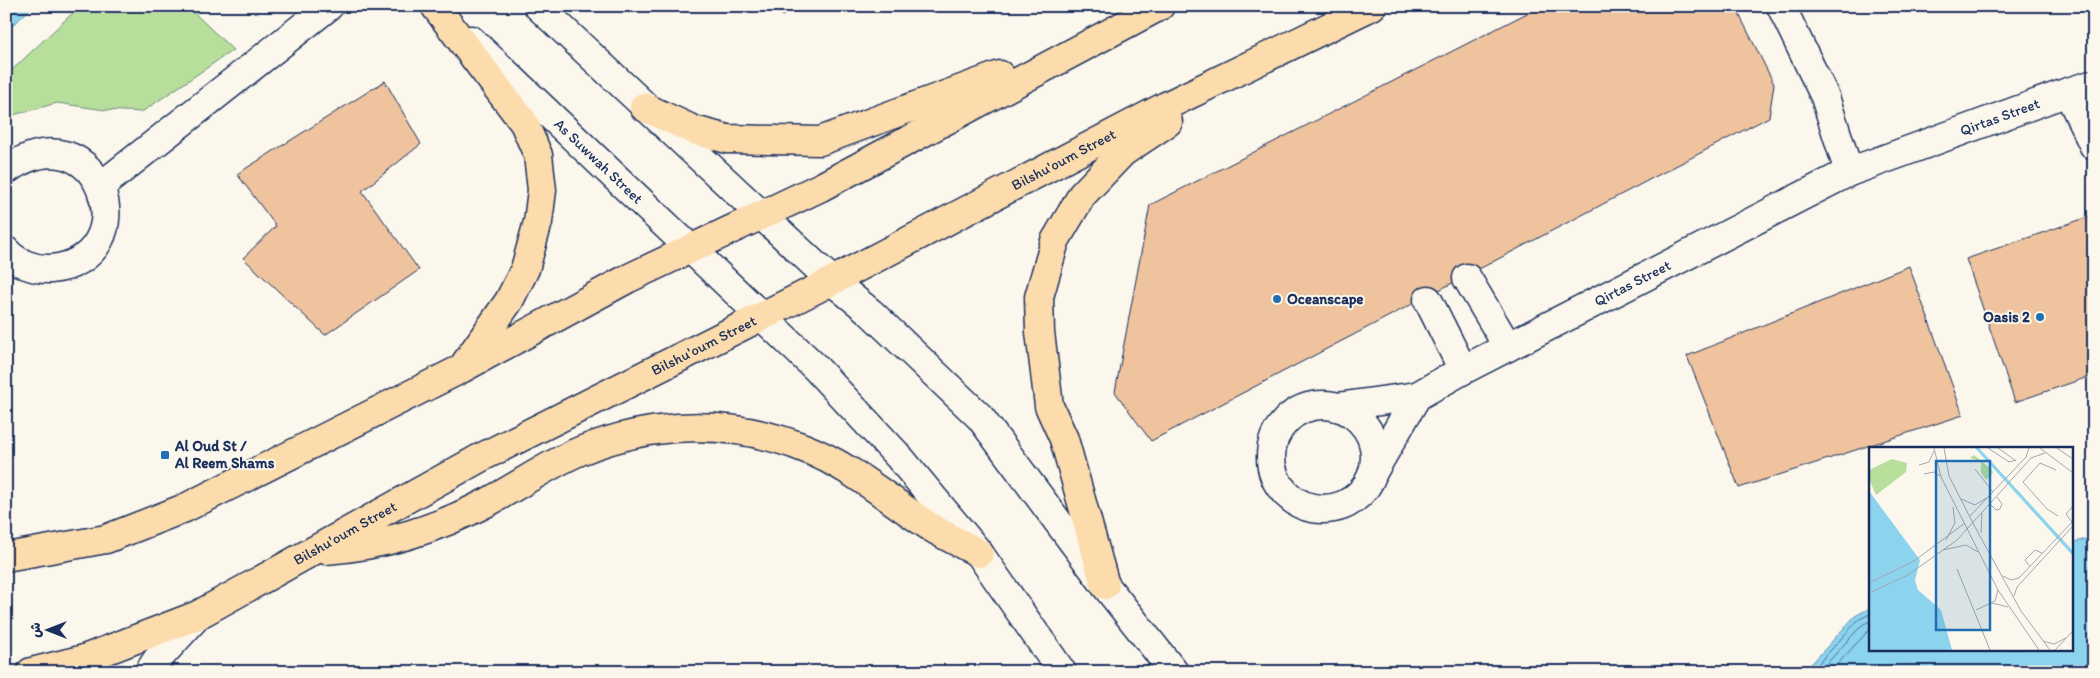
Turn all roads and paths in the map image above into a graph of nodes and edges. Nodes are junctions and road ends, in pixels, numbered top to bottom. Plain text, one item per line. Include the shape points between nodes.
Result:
1 (329, 6) edge
2 (435, 6) edge
3 (538, 6) edge
4 (1160, 6) edge
5 (1372, 6) edge
6 (1781, 6) edge
7 (1091, 43) junction
8 (1208, 85) junction
9 (2081, 88) edge
10 (644, 107) junction
11 (2094, 146) edge
12 (6, 170) edge
13 (1850, 172) junction
14 (100, 186) junction
15 (762, 214) junction
16 (689, 250) junction
17 (6, 251) edge
18 (1467, 278) dead end
19 (832, 281) junction
20 (1428, 300) dead end
21 (762, 315) junction
22 (1508, 347) junction
23 (462, 369) junction
24 (1463, 370) junction
25 (1417, 396) junction
26 (1337, 407) junction
27 (1372, 473) junction
28 (314, 551) junction
29 (979, 553) junction
30 (6, 556) edge
31 (1105, 585) junction
32 (198, 615) junction
33 (31, 672) edge
34 (149, 672) edge
35 (1062, 672) edge
36 (1174, 672) edge

1 - 14 street
2 - 16 street, As Suwwah Street
2 - 23 main road via 524,123 538,155 542,190 538,222 525,268 509,301
3 - 10 street
4 - 7 main road
5 - 8 main road, Bilshu'oum Street
6 - 13 street via 1825,97
7 - 10 main road via 820,141 727,139 694,130
7 - 15 main road via 821,187
8 - 19 main road, Bilshu'oum Street
8 - 31 main road via 1180,113 1123,152 1082,195 1055,241 1039,297 1048,406 1064,439
9 - 11 street
9 - 13 street, Qirtas Street
10 - 15 street
12 - 14 street via 39,154 57,154 90,170
13 - 22 street, Qirtas Street
14 - 17 street via 106,205 104,225 96,244 83,259 65,268 44,270 25,265
15 - 16 main road
15 - 19 street
16 - 21 street, As Suwwah Street
16 - 23 main road via 627,279
18 - 22 street
19 - 21 main road, Bilshu'oum Street
19 - 31 street via 870,312 980,418
20 - 24 street
21 - 28 main road, Bilshu'oum Street via 480,458
21 - 29 street, As Suwwah Street via 900,458
22 - 24 street, Qirtas Street
23 - 30 main road via 185,508 106,539
24 - 25 street, Qirtas Street
25 - 26 street, Qirtas Street
25 - 27 street
26 - 27 street via 1352,413 1372,440 1375,456
26 - 27 street via 1320,405 1303,409 1288,418 1278,431 1272,448 1277,482 1302,505 1319,509 1352,501 1364,489
28 - 29 main road via 386,542 420,532 487,503 579,451 625,435 683,427 722,427 765,434 806,448 845,468 934,529
28 - 32 main road, Bilshu'oum Street
29 - 35 street, As Suwwah Street
31 - 36 street
32 - 33 main road, Bilshu'oum Street via 84,659
32 - 34 street

